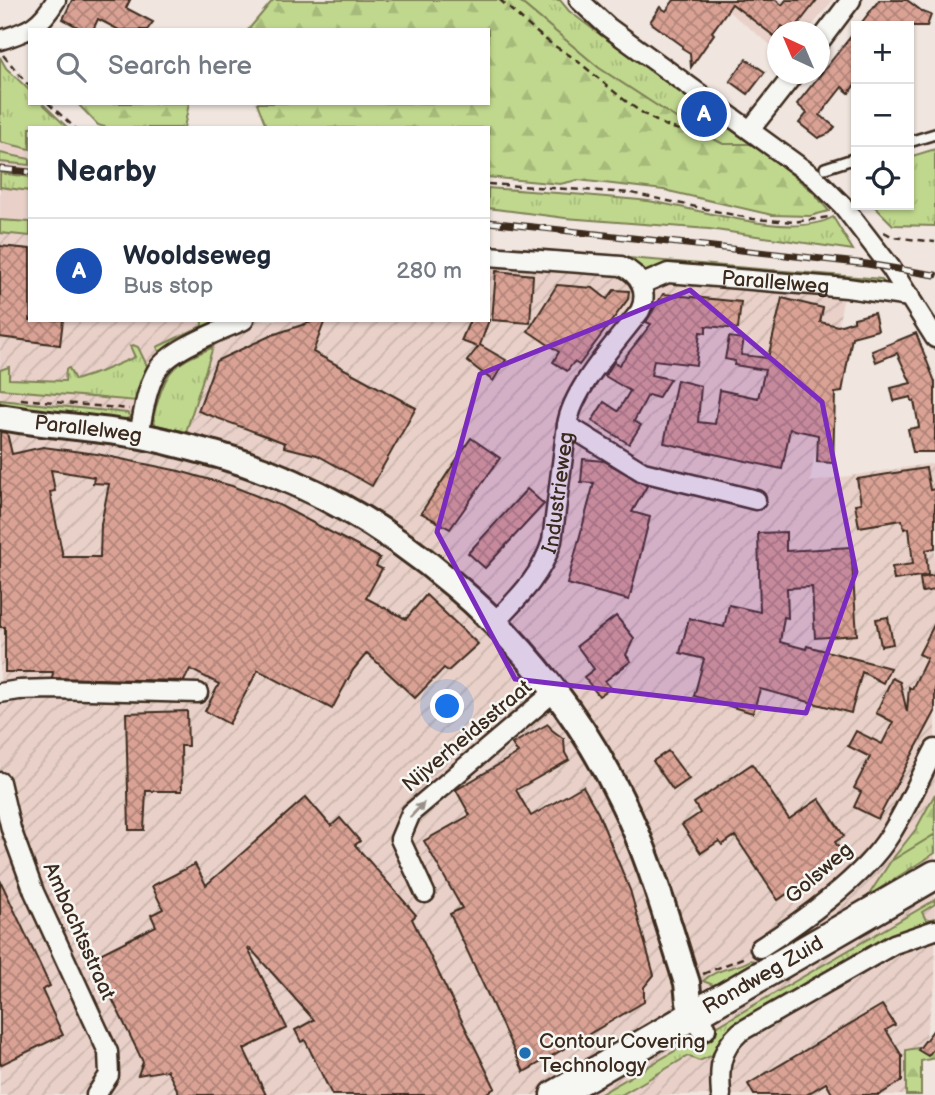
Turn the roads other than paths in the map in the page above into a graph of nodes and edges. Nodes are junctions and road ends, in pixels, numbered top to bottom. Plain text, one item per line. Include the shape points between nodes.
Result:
1 (57, 0) edge
2 (579, 0) edge
3 (852, 0) edge
4 (33, 28) edge
5 (830, 28) edge
6 (28, 31) edge
7 (0, 40) edge
8 (784, 84) edge
9 (744, 126) junction
10 (935, 134) edge
11 (914, 140) edge
12 (851, 160) edge
13 (819, 172) junction
14 (490, 256) edge
15 (642, 284) junction
16 (910, 297) junction
17 (238, 322) edge
18 (935, 338) edge
19 (9, 416) edge
20 (567, 425) junction
21 (140, 428) junction
22 (757, 500) dead end
23 (495, 622) junction
24 (555, 691) junction
25 (0, 693) edge
26 (198, 693) dead end
27 (935, 749) edge
28 (0, 782) edge
29 (935, 875) edge
30 (425, 893) dead end
31 (935, 894) edge
32 (935, 930) edge
33 (760, 948) road end
34 (706, 1017) junction
35 (96, 1095) edge
36 (555, 1095) edge
37 (590, 1095) edge
38 (721, 1095) edge

1 - 4 street
2 - 9 street via 608,27
3 - 5 street
6 - 7 street
8 - 9 street
9 - 13 street
10 - 11 lane
12 - 13 lane
13 - 16 street
14 - 15 street via 621,266
15 - 16 street, Parallelweg via 668,273
15 - 20 street via 640,311 577,394
16 - 18 street
17 - 21 street, Parallelweg via 168,358 156,373
19 - 21 street, Parallelweg
20 - 22 street, Industrieweg via 643,471
20 - 23 street, Industrieweg via 548,556 531,583
21 - 23 street via 253,467 348,511 430,566
23 - 24 street
30 -> 24 street, Nijverheidsstraat via 400,838 411,814
24 - 34 street via 601,761 632,821 687,983
25 - 26 street via 52,689
27 - 33 street, Golsweg via 889,838 812,912
28 - 35 street, Ambachtsstraat via 34,892 108,1052 109,1075
29 - 34 main road, Rondweg Zuid
31 - 34 main road, Rondweg Zuid
32 - 38 street via 894,944 740,1032 721,1058
34 - 36 main road, Rondweg Zuid
34 - 37 main road, Rondweg Zuid

